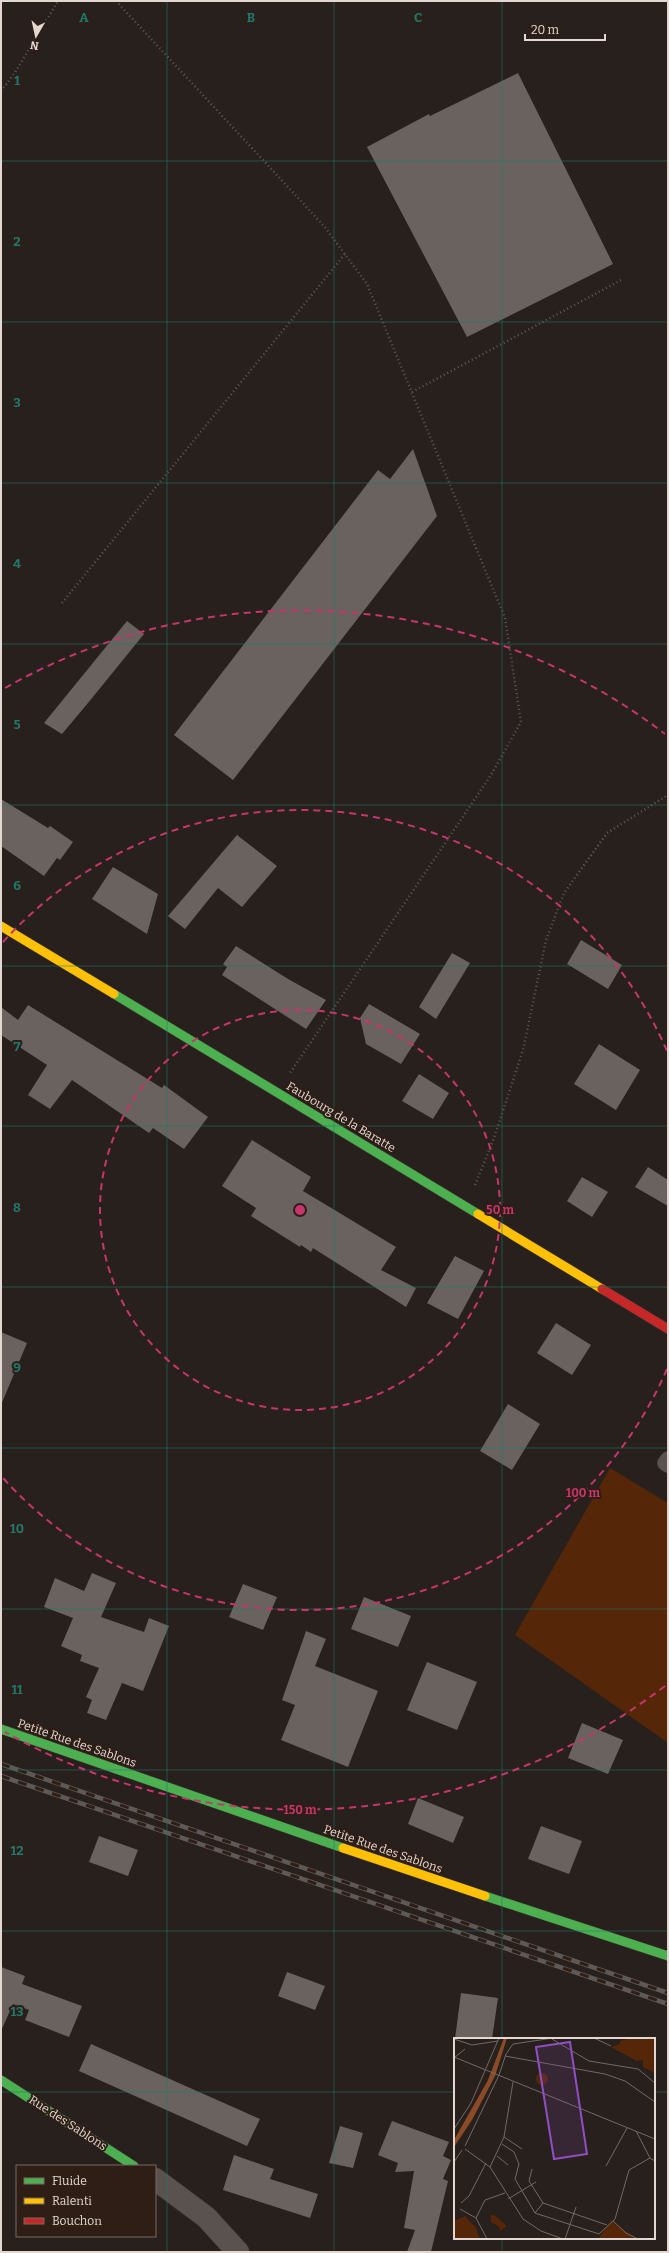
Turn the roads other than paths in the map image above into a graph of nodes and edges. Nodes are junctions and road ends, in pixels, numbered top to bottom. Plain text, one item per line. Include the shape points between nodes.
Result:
1 (1, 926) edge
2 (668, 1329) edge
3 (668, 1458) edge
4 (668, 1465) edge
5 (1, 1730) edge
6 (668, 1956) edge
7 (1, 2080) edge
8 (132, 2165) edge
9 (156, 2180) edge
10 (238, 2252) edge

1 - 2 street, Faubourg de la Baratte
3 - 4 lane via 665,1464
5 - 6 street, Petite Rue des Sablons via 455,1886
7 - 8 street, Rue des Sablons
9 - 10 street via 206,2217

